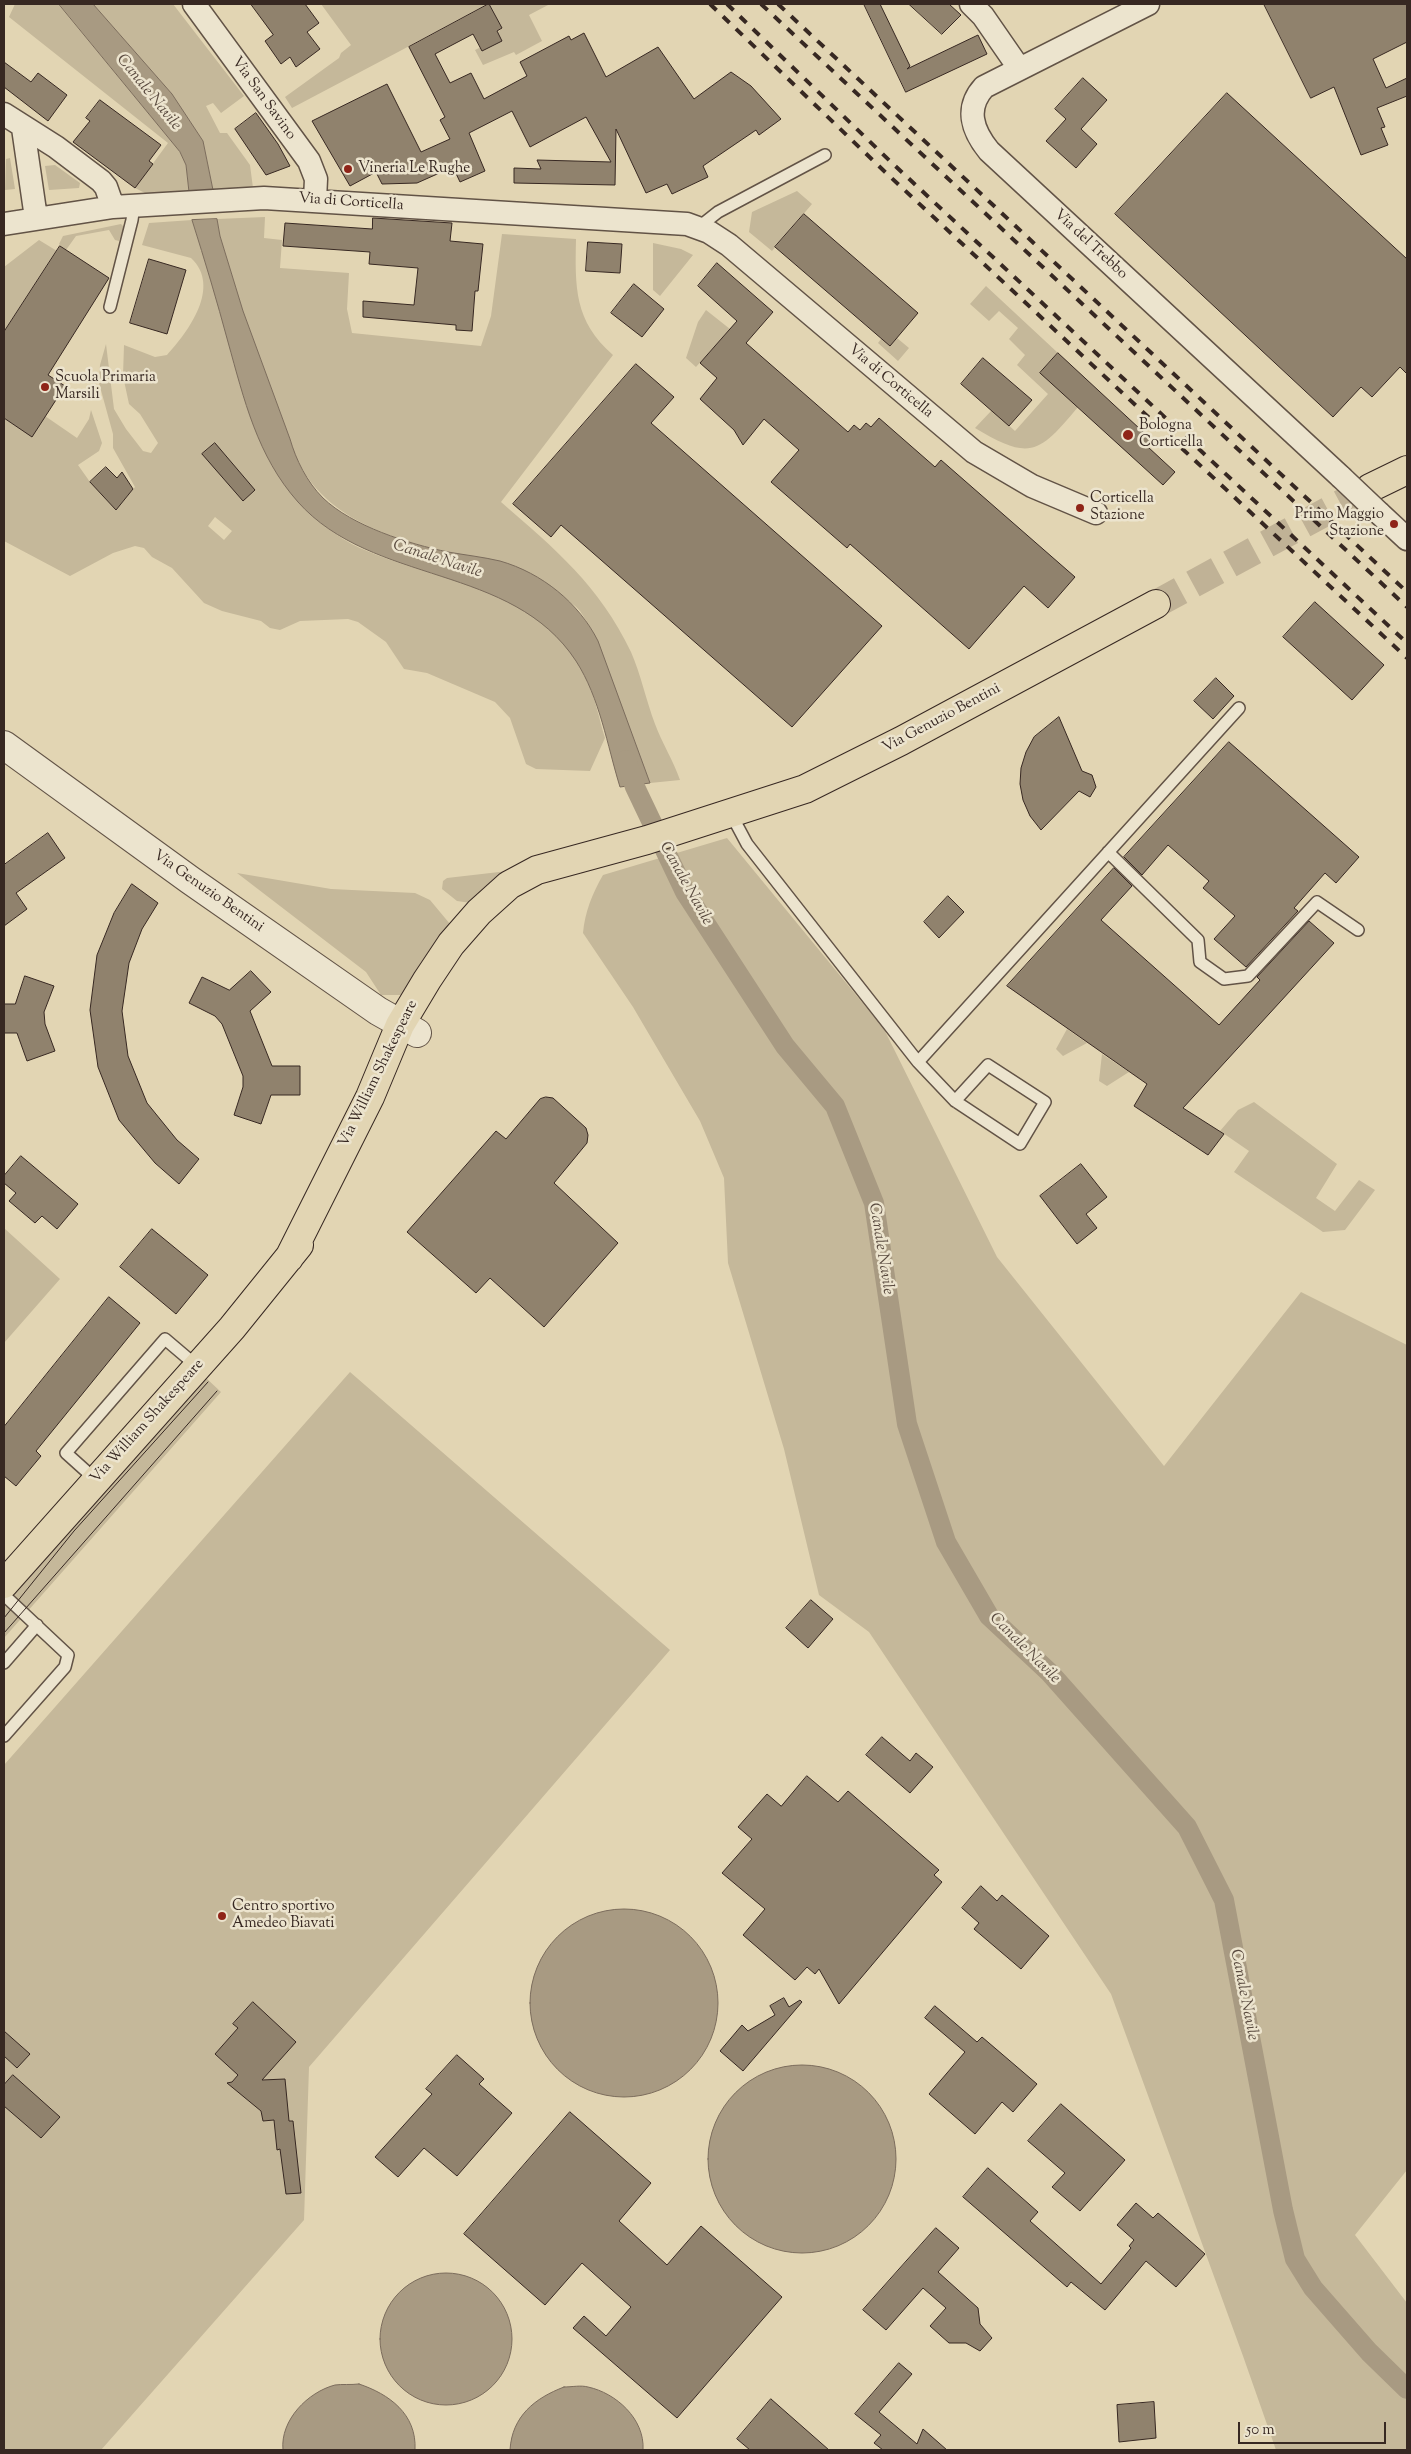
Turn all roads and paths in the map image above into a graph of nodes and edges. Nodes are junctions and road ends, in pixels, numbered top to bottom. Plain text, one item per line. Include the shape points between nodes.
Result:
1 (194, 4) edge
2 (971, 4) edge
3 (1148, 4) edge
4 (1019, 68) junction
5 (4, 114) edge
6 (23, 128) junction
7 (825, 155) dead end
8 (315, 200) junction
9 (132, 205) junction
10 (36, 218) junction
11 (7, 224) edge
12 (699, 227) junction
13 (110, 307) dead end
14 (1407, 470) edge
15 (1374, 501) junction
16 (1096, 514) dead end
17 (1407, 539) edge
18 (1156, 604) tunnel mouth
19 (1238, 708) dead end
20 (4, 745) edge
21 (726, 816) junction
22 (1108, 852) junction
23 (1358, 930) dead end
24 (408, 1029) junction
25 (918, 1062) junction
26 (955, 1101) junction
27 (198, 1366) junction
28 (96, 1480) junction
29 (4, 1584) edge
30 (4, 1595) edge
31 (37, 1626) junction
32 (4, 1663) edge
33 (4, 1736) edge

1 - 8 street, Via San Savino via 309,161 316,179
2 - 4 street
3 - 4 street, Via del Trebbo
4 - 15 street, Via del Trebbo, bridge via 997,78 977,95 972,122 982,142 1341,478
5 - 6 street
6 - 9 street via 56,147
6 - 10 street
7 - 12 lane via 718,212
8 - 9 street, Via di Corticella via 264,198
8 - 12 street, Via di Corticella via 635,219
9 - 10 street, Via di Corticella
9 - 13 lane via 132,220
10 - 11 street, Via di Corticella
12 - 16 street, Via di Corticella via 729,246 974,452 1032,486
14 - 15 main road
15 - 17 street, Via del Trebbo
18 - 21 main road, Via Genuzio Bentini via 805,789
19 - 22 lane
20 - 24 street, Via Genuzio Bentini via 182,874
21 - 24 main road, Via William Shakespeare via 537,870 509,885 451,944
21 - 25 lane
22 - 23 lane via 1198,940 1200,962 1224,979 1248,976 1317,902
22 - 25 lane
24 - 27 main road, Via William Shakespeare via 399,1076 357,1160 326,1210 254,1302
25 - 26 lane
26 - 26 lane via 1020,1144 1045,1102 988,1066
27 - 28 main road, Via William Shakespeare
27 - 28 lane via 165,1339 66,1453
28 - 29 main road, Via William Shakespeare
30 - 31 lane
31 - 32 lane
31 - 33 lane via 64,1650 68,1662

